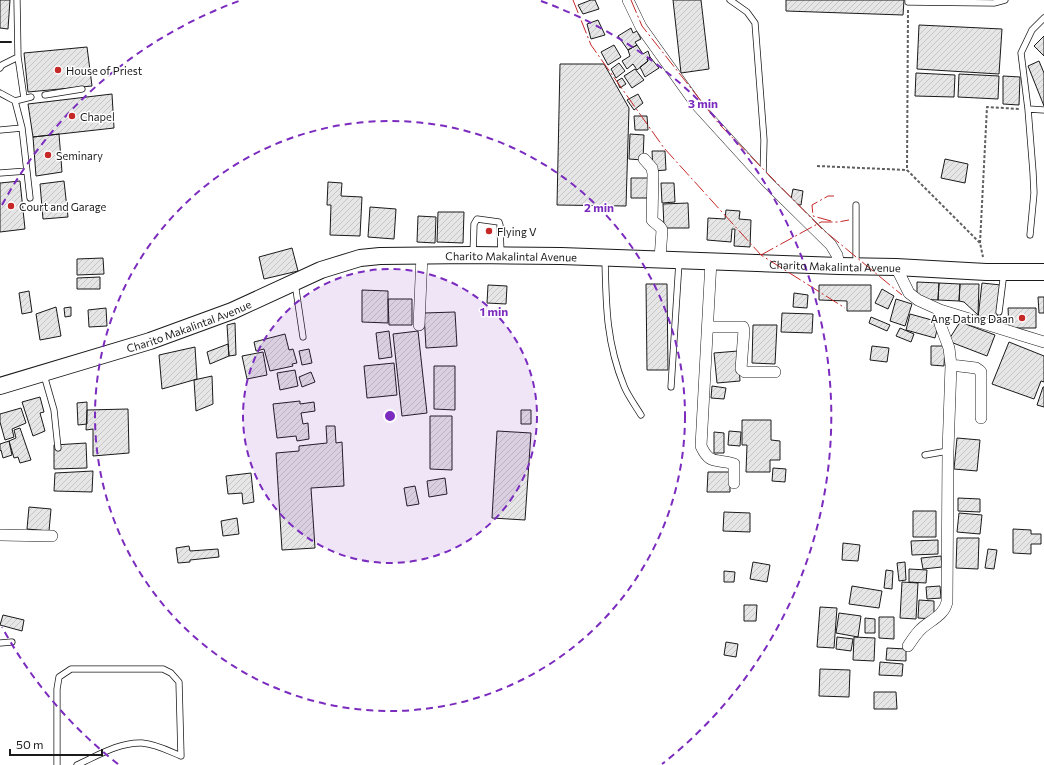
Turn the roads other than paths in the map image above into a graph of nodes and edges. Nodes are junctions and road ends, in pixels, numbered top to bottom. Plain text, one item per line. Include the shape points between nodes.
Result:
1 (17, 0) edge
2 (628, 0) edge
3 (730, 0) edge
4 (1006, 0) edge
5 (908, 1) edge
6 (1044, 18) edge
7 (18, 57) junction
8 (0, 68) edge
9 (82, 90) dead end
10 (0, 93) edge
11 (45, 95) dead end
12 (31, 97) dead end
13 (24, 98) junction
14 (15, 101) junction
15 (1028, 109) junction
16 (1044, 110) edge
17 (22, 128) junction
18 (0, 130) edge
19 (644, 159) dead end
20 (27, 171) junction
21 (0, 173) edge
22 (763, 178) junction
23 (30, 198) dead end
24 (856, 205) dead end
25 (1030, 235) dead end
26 (422, 255) junction
27 (474, 255) junction
28 (501, 255) junction
29 (605, 258) junction
30 (660, 260) junction
31 (680, 260) junction
32 (711, 261) junction
33 (840, 266) junction
34 (856, 266) junction
35 (896, 267) junction
36 (1004, 272) junction
37 (1044, 272) edge
38 (295, 282) junction
39 (940, 310) junction
40 (999, 312) dead end
41 (420, 325) dead end
42 (707, 327) junction
43 (303, 337) dead end
44 (1044, 342) edge
45 (951, 365) junction
46 (44, 372) junction
47 (775, 372) dead end
48 (0, 386) edge
49 (671, 387) dead end
50 (641, 415) dead end
51 (981, 418) dead end
52 (58, 448) dead end
53 (948, 451) junction
54 (925, 455) dead end
55 (734, 483) dead end
56 (0, 535) edge
57 (52, 536) dead end
58 (12, 642) dead end
59 (0, 643) edge
60 (908, 646) dead end
61 (57, 765) edge
62 (77, 765) edge

1 - 7 lane
2 - 22 street via 641,27 696,104
3 - 22 lane via 747,12 755,23 764,140
4 - 5 lane via 994,3
6 - 15 lane via 1032,30 1021,53
7 - 8 lane
7 - 13 lane
9 - 11 lane
10 - 14 lane
12 - 13 lane
13 - 14 lane
14 - 17 lane
15 - 16 lane
15 - 25 lane via 1034,193
17 - 18 lane
17 - 20 lane
19 - 30 street via 652,168 653,174 652,220 662,230
20 - 21 lane
20 - 23 lane
22 - 33 street via 831,245
24 - 34 lane
26 - 27 main road, Charito Makalintal Avenue
26 - 38 main road, Charito Makalintal Avenue via 360,258 321,270
26 - 41 street
27 - 28 main road, Charito Makalintal Avenue
27 - 28 lane via 474,224 477,219 499,222
28 - 29 main road, Charito Makalintal Avenue
29 - 30 main road, Charito Makalintal Avenue
29 - 50 lane via 610,346 624,387
30 - 31 main road, Charito Makalintal Avenue
31 - 32 main road, Charito Makalintal Avenue
31 - 49 lane
32 - 33 main road, Charito Makalintal Avenue
32 - 42 street
33 - 34 main road, Charito Makalintal Avenue
34 - 35 main road, Charito Makalintal Avenue
35 - 36 main road, Charito Makalintal Avenue
35 - 39 street via 909,293
36 - 37 main road, Charito Makalintal Avenue
36 - 40 lane
38 - 43 lane
38 - 46 main road, Charito Makalintal Avenue via 232,311 150,341
39 - 44 street
39 - 45 street via 940,324 950,348
42 - 47 street via 743,327 742,371
42 - 55 street via 701,446 706,456 734,464
45 - 51 street via 976,368 981,372
45 - 53 street
46 - 48 main road, Charito Makalintal Avenue
46 - 52 lane via 54,410
53 - 54 lane
53 - 60 street via 946,608 920,629
56 - 57 street
58 - 59 lane
61 - 62 lane via 59,677 71,669 163,669 172,673 179,682 181,756 142,743 123,745

